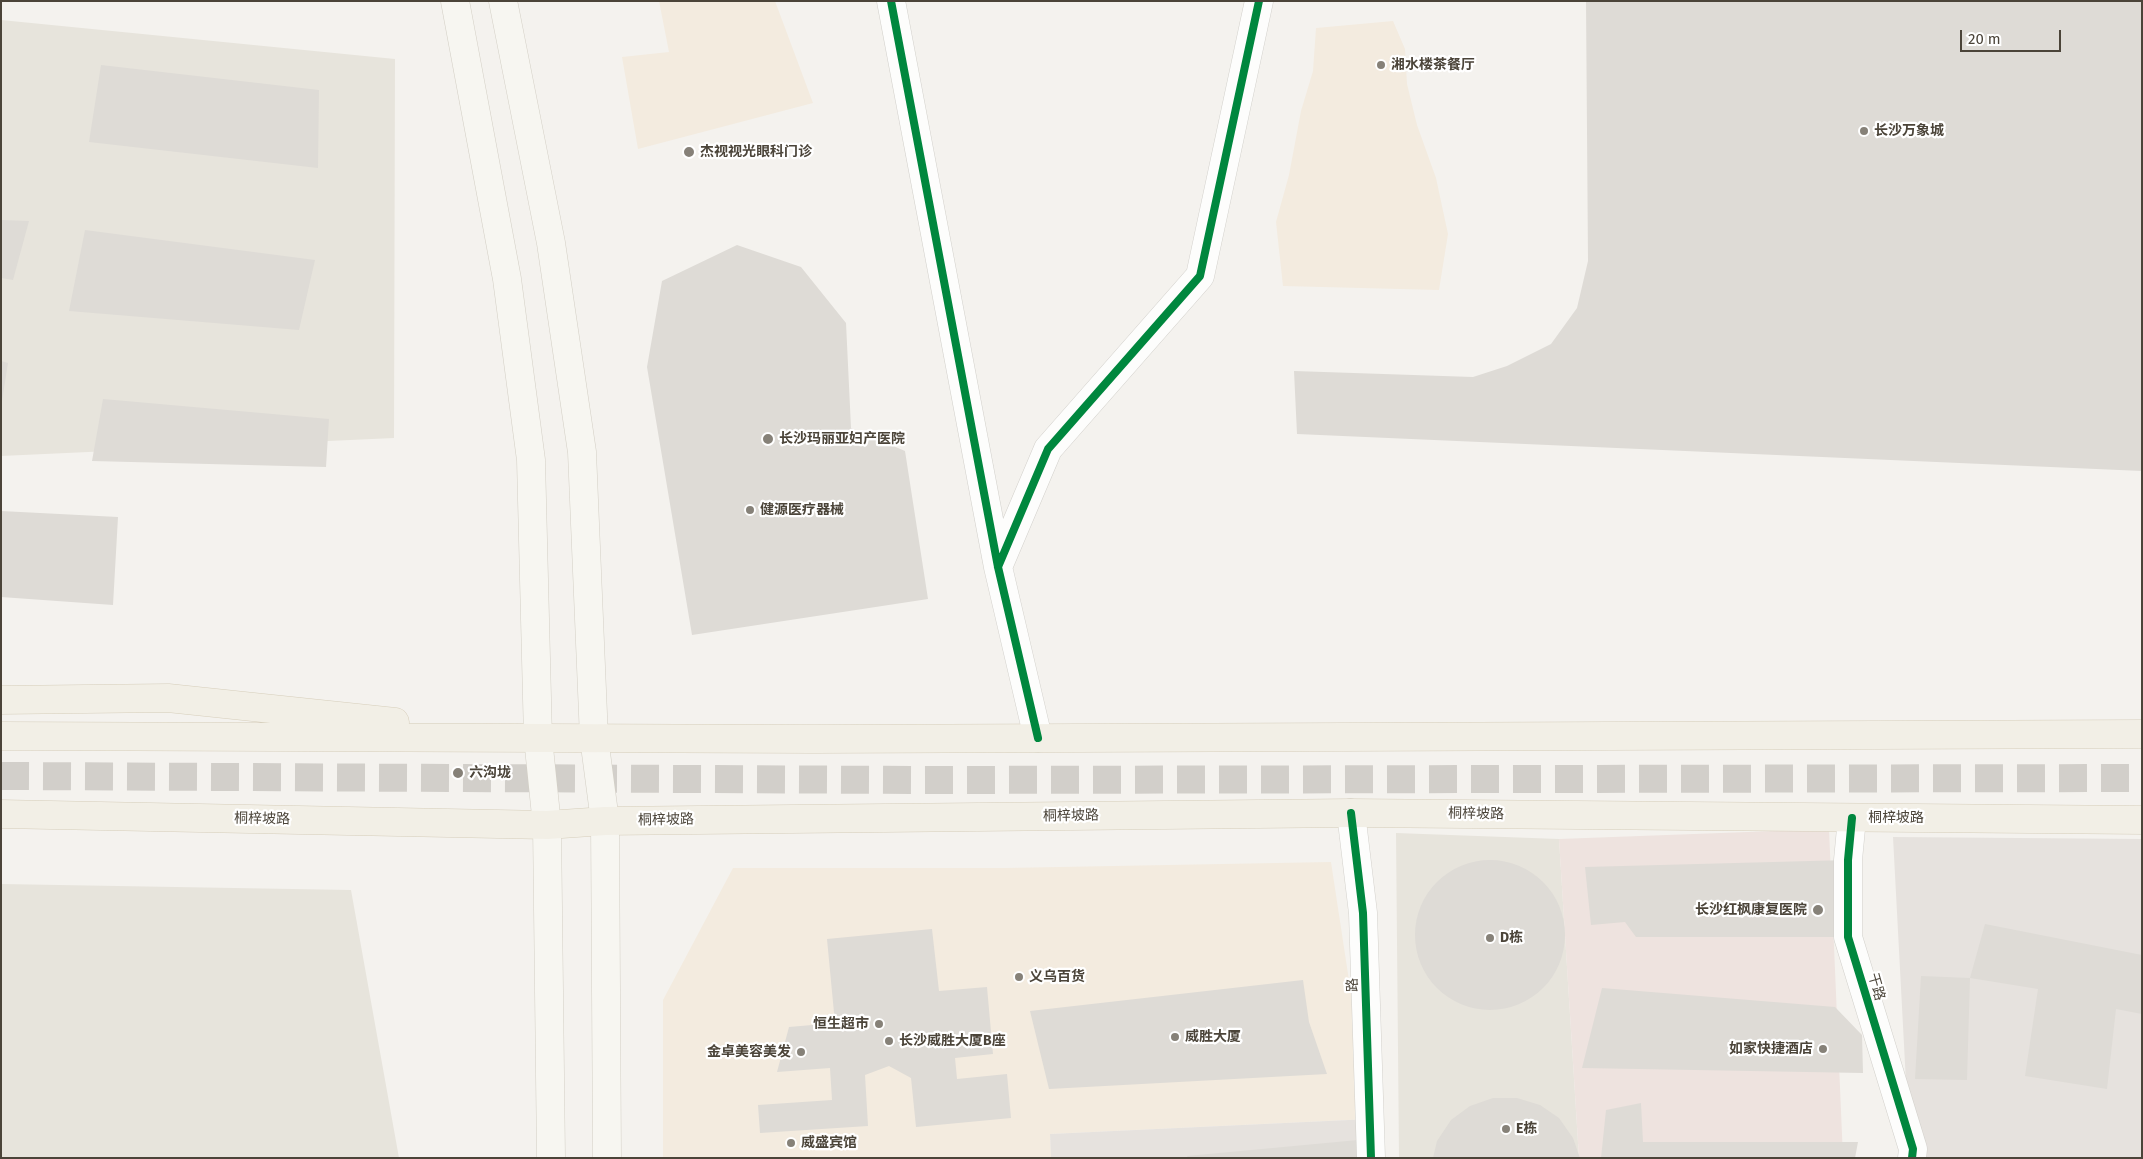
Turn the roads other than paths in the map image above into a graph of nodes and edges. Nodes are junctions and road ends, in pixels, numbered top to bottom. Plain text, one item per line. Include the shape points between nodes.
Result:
1 (455, 1) edge
2 (503, 1) edge
3 (891, 1) edge
4 (1259, 1) edge
5 (998, 567) junction
6 (1, 700) edge
7 (2142, 734) edge
8 (1, 736) edge
9 (538, 738) junction
10 (594, 738) junction
11 (1038, 738) junction
12 (1351, 813) junction
13 (1, 814) edge
14 (1852, 818) junction
15 (2142, 820) edge
16 (605, 821) junction
17 (547, 825) junction
18 (551, 1158) edge
19 (607, 1158) edge
20 (1371, 1158) edge
21 (1912, 1158) edge

1 - 9 main road via 507,279 531,460
2 - 10 main road via 550,243 582,452
3 - 5 street
4 - 5 street via 1200,276 1048,449
5 - 11 street
6 - 9 main road via 168,698
7 - 11 main road
8 - 9 main road
9 - 10 main road
9 - 17 main road
10 - 11 main road
10 - 16 main road
12 - 14 main road, 桐梓坡路
12 - 16 main road, 桐梓坡路
12 - 20 street, 路 via 1364,912
13 - 17 main road, 桐梓坡路
14 - 15 main road, 桐梓坡路
14 - 21 street, 干路 via 1848,860 1848,937 1913,1150
16 - 17 main road, 桐梓坡路
16 - 19 main road
17 - 18 main road

